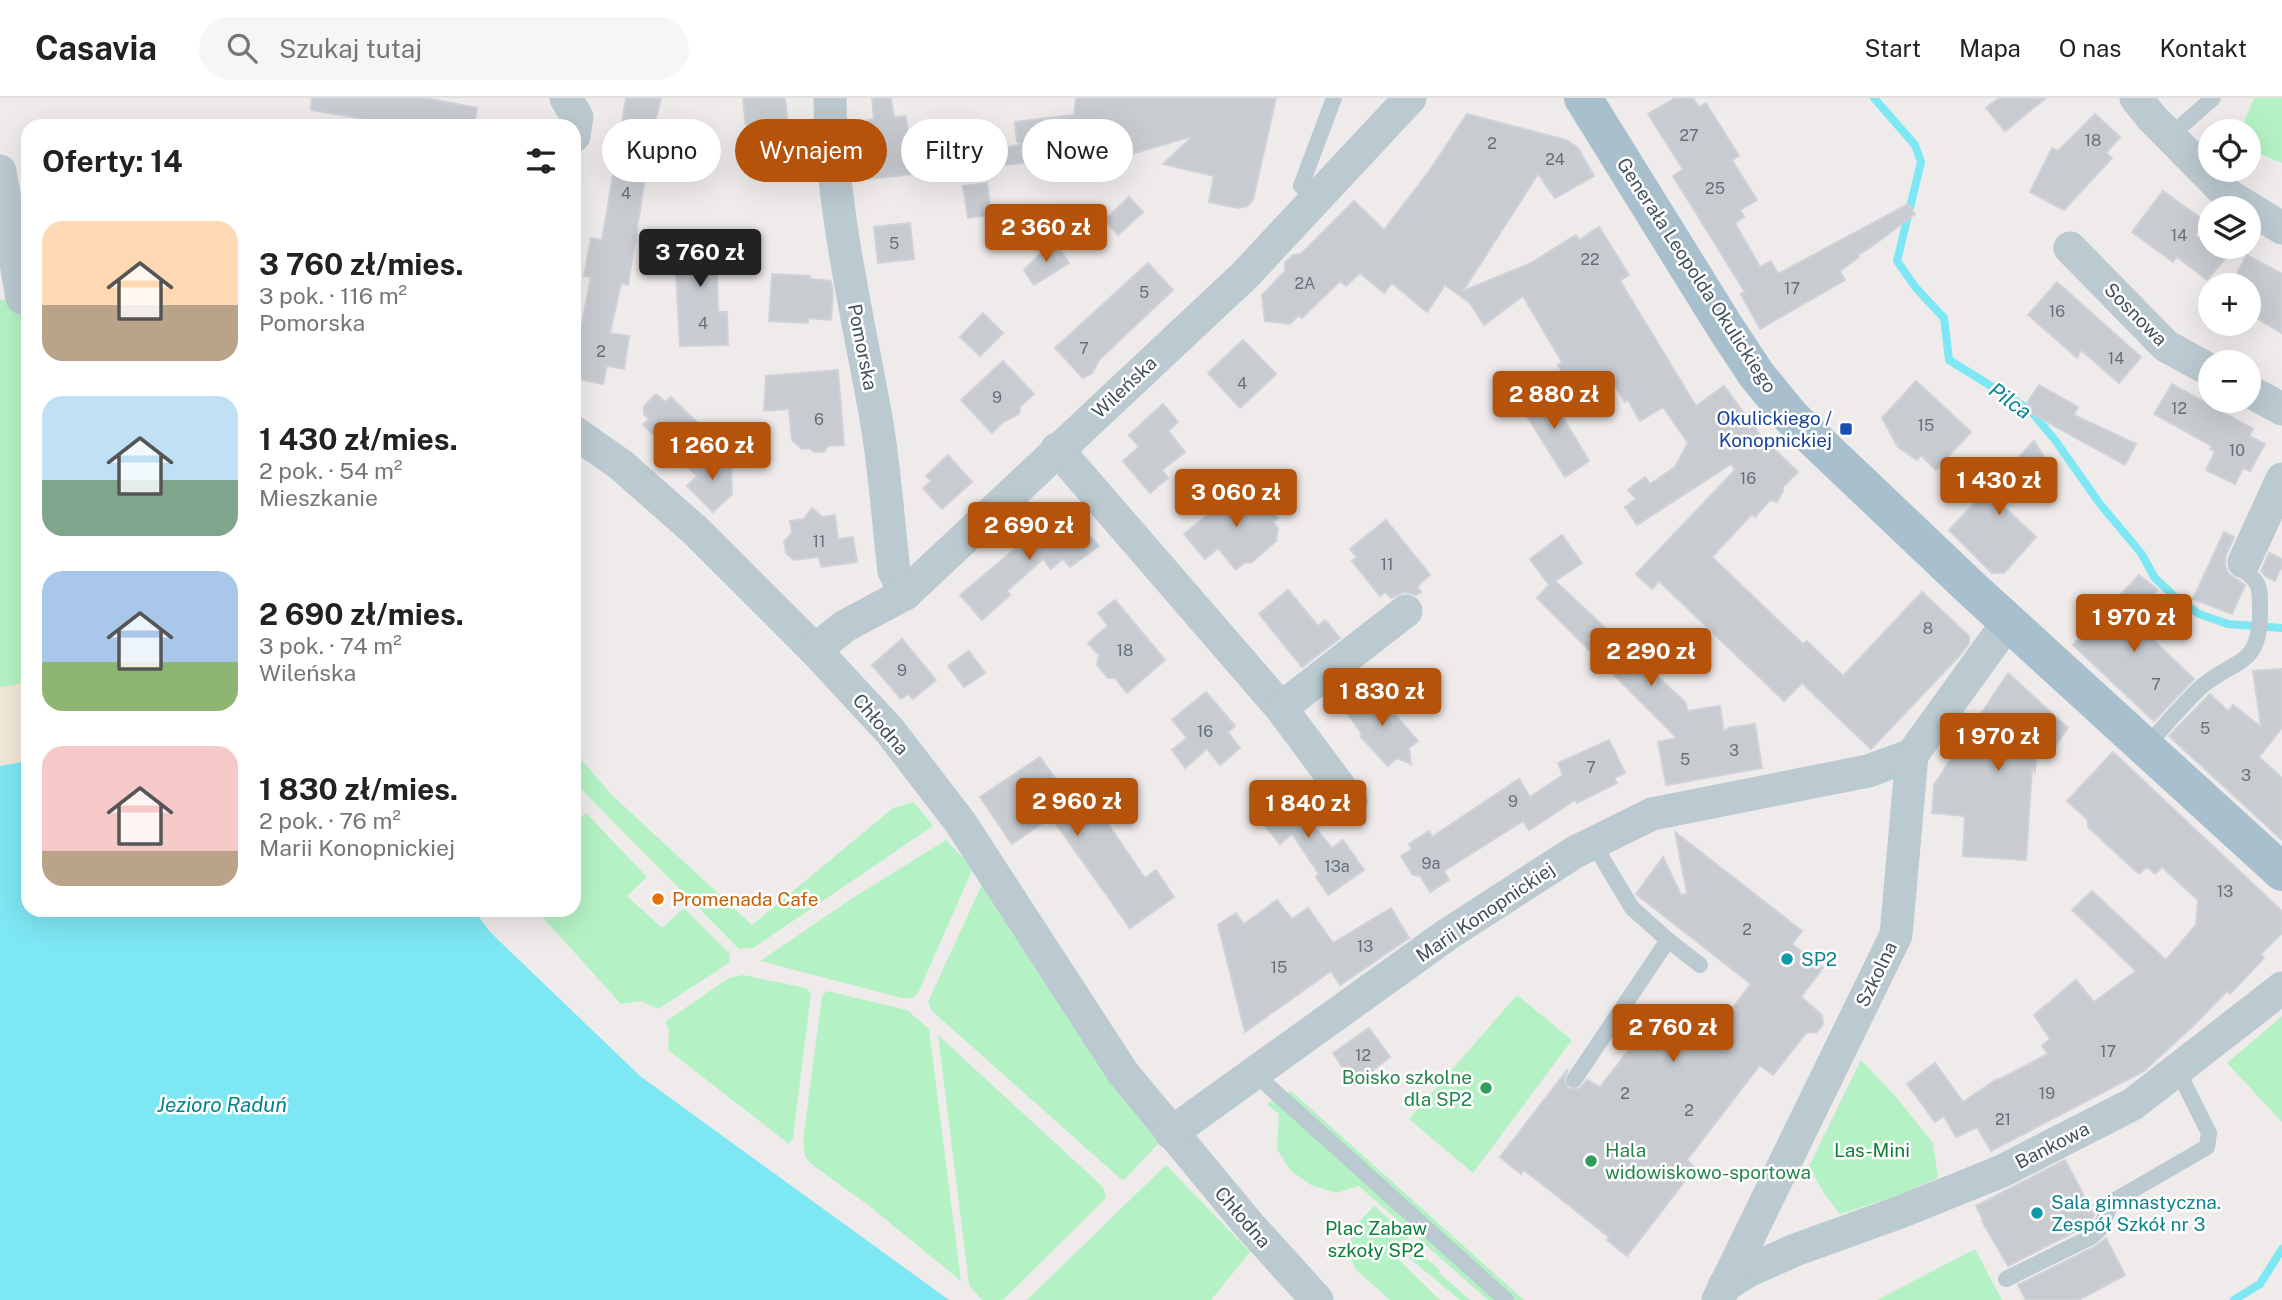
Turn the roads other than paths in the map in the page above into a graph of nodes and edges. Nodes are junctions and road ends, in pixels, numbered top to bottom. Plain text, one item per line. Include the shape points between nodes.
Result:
1 (566, 98) edge
2 (830, 98) edge
3 (1334, 98) edge
4 (1409, 98) edge
5 (1584, 98) edge
6 (2136, 98) edge
7 (2213, 98) edge
8 (577, 119) edge
9 (2170, 136) junction
10 (0, 171) edge
11 (1316, 200) junction
12 (2282, 228) edge
13 (2070, 248) dead end
14 (17, 299) edge
15 (2198, 363) edge
16 (2261, 398) edge
17 (2282, 409) edge
18 (581, 437) edge
19 (1057, 449) junction
20 (2282, 479) edge
21 (2244, 562) joint
22 (905, 594) junction
23 (1406, 611) dead end
24 (2008, 622) junction
25 (815, 650) junction
26 (1281, 708) junction
27 (2145, 747) junction
28 (1912, 755) junction
29 (1351, 802) dead end
30 (1593, 844) junction
31 (2282, 872) edge
32 (1668, 940) junction
33 (1700, 965) dead end
34 (2282, 988) edge
35 (2177, 1069) junction
36 (1254, 1073) junction
37 (1574, 1080) dead end
38 (1171, 1133) junction
39 (1761, 1210) junction
40 (1795, 1250) junction
41 (2006, 1279) dead end
42 (1721, 1293) edge
43 (1317, 1300) edge
44 (1506, 1300) edge

1 - 8 street
2 - 22 street, Pomorska via 830,146 877,422 894,571
3 - 11 lane via 1301,186
4 - 11 street, Wileńska
5 - 24 main road, Generała Leopolda Okulickiego via 1756,374 1791,417
6 - 9 street
7 - 9 lane
9 - 12 street via 2228,195
10 - 14 street
11 - 19 street, Wileńska via 1245,275
13 - 15 street, Sosnowa via 2166,346
16 - 17 street
18 - 25 street, Chłodna via 696,531
19 - 22 street, Wileńska
19 - 26 street
20 - 21 street
21 - 27 lane via 2242,569 2257,581 2257,644 2239,664 2201,687
22 - 25 street, Wileńska via 845,626
23 - 26 street
24 - 27 main road, Generała Leopolda Okulickiego
24 - 28 street
25 - 38 street, Chłodna via 890,732 960,822 1123,1073
26 - 29 street
27 - 31 main road, Generała Leopolda Okulickiego
28 - 30 street, Marii Konopnickiej via 1868,771 1653,814
28 - 39 street, Szkolna via 1896,935
30 - 32 lane via 1632,908
30 - 36 street, Marii Konopnickiej via 1448,934
32 - 33 lane
32 - 37 lane
34 - 35 street, Bankowa
35 - 40 street, Bankowa via 2133,1104 2002,1171
35 - 41 lane via 2209,1133 2207,1147 2112,1202 2091,1237
36 - 38 street, Marii Konopnickiej
36 - 44 lane
38 - 43 street, Chłodna
39 - 40 street via 1761,1243 1777,1253
39 - 42 street, Szkolna
40 - 42 street, Bankowa via 1748,1271

